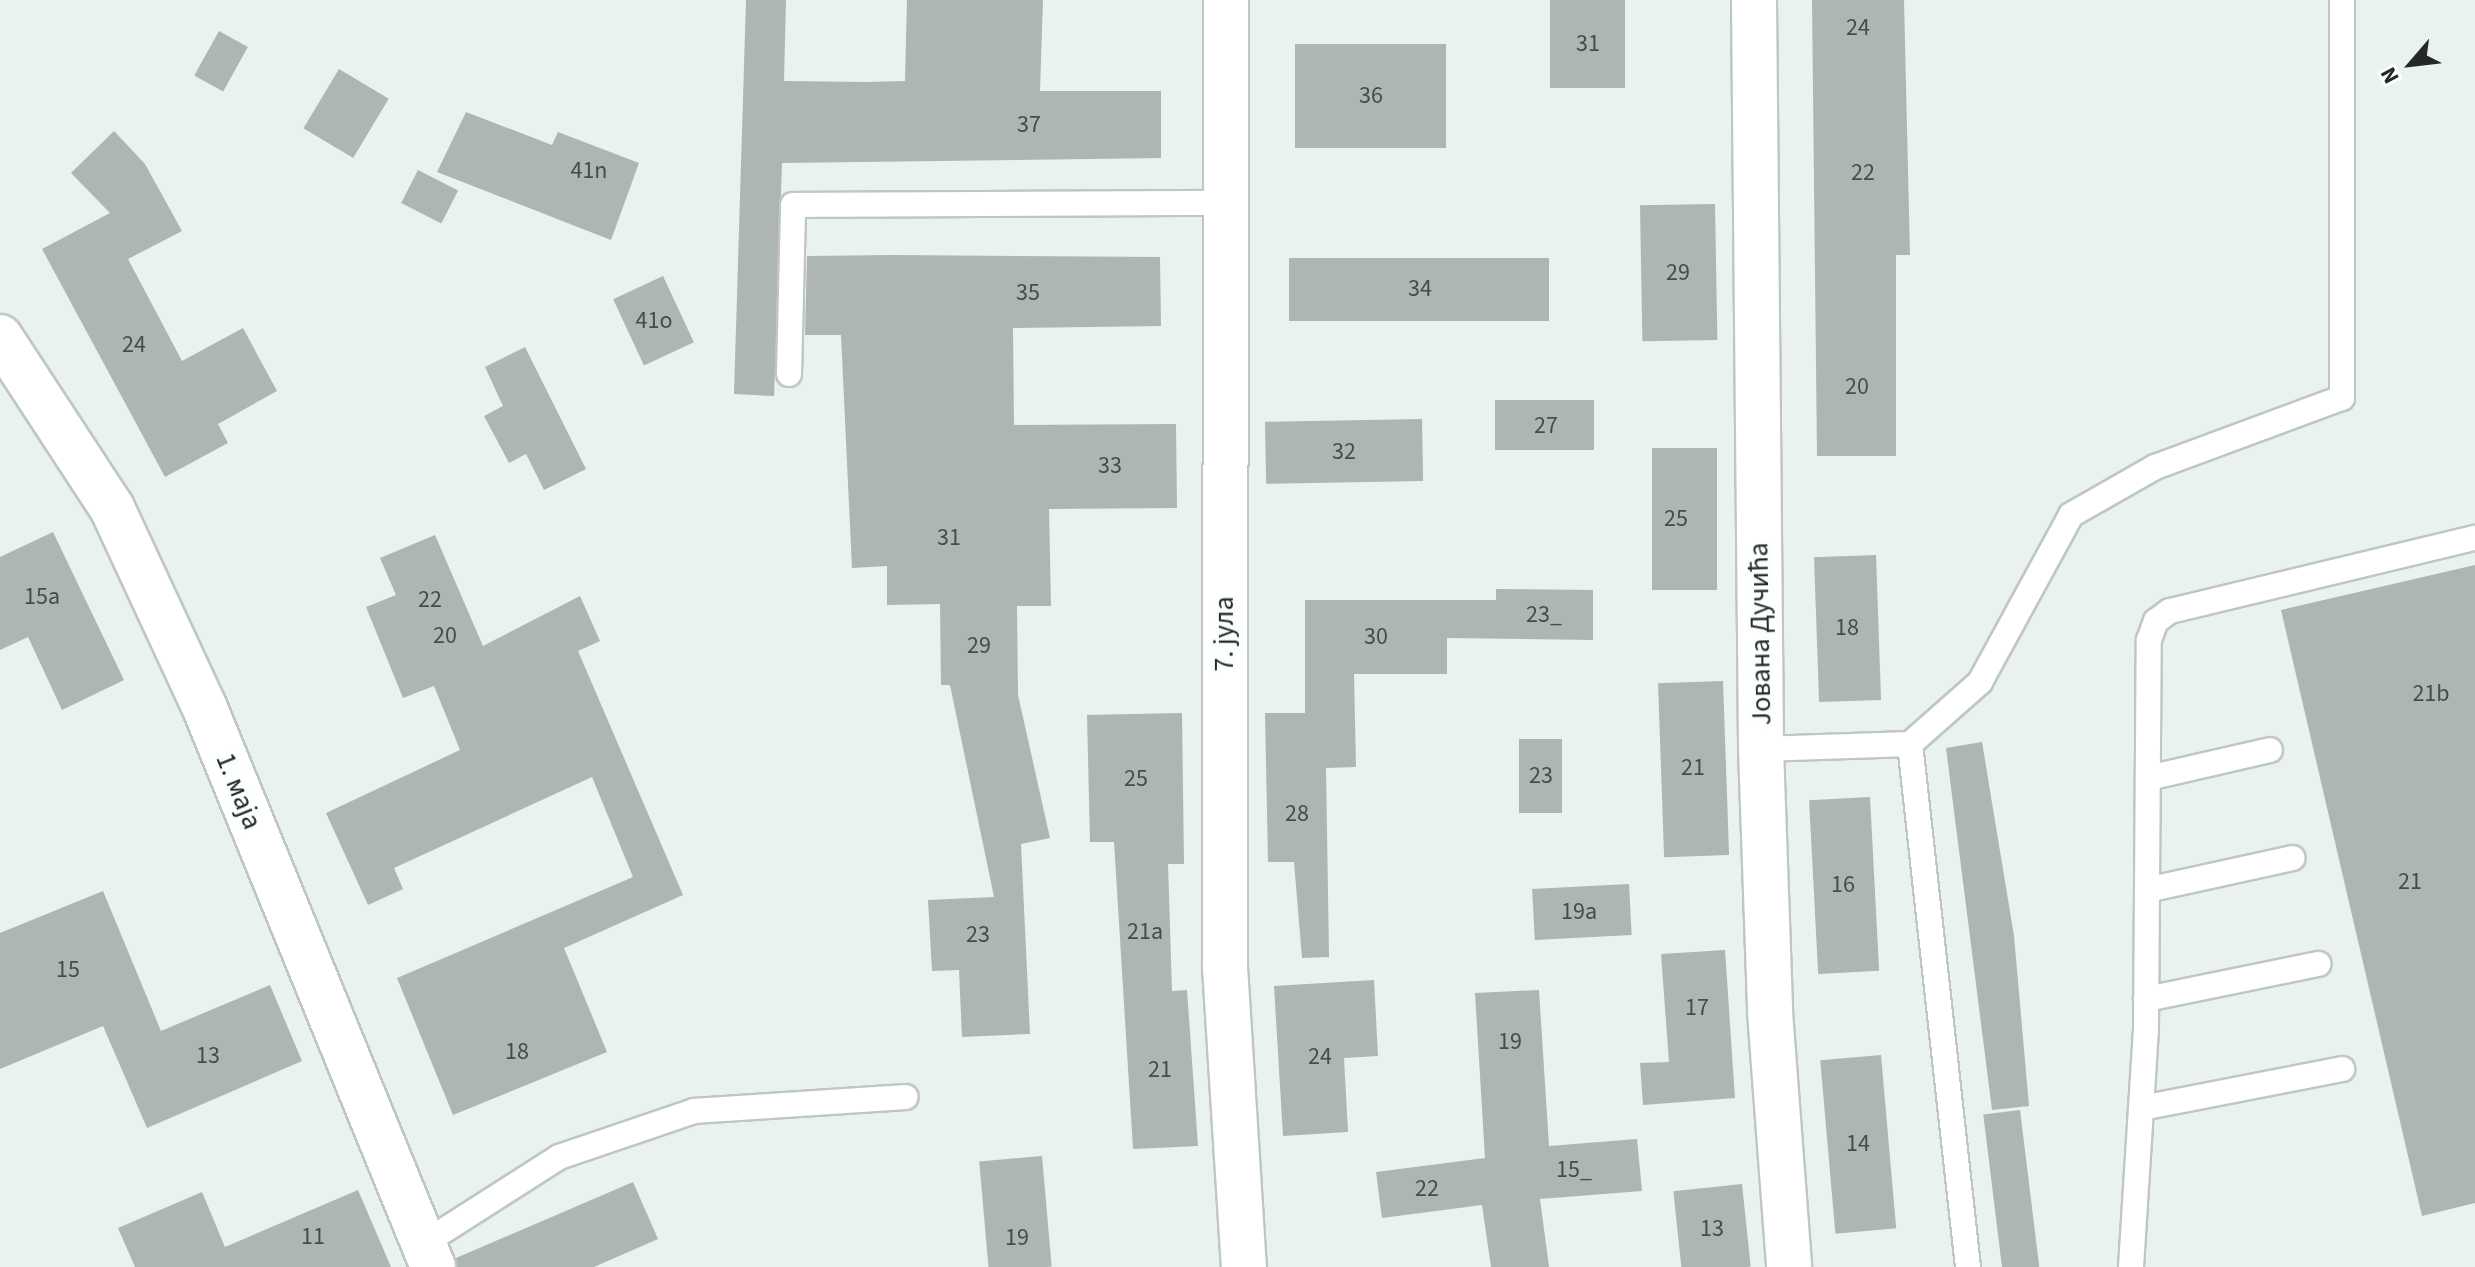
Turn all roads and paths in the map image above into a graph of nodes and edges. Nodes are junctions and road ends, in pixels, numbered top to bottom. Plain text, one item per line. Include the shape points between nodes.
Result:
1 (1226, 0) edge
2 (1754, 0) edge
3 (2342, 0) edge
4 (1222, 203) junction
5 (0, 337) edge
6 (789, 374) dead end
7 (2475, 538) edge
8 (1910, 744) junction
9 (1761, 749) junction
10 (2270, 750) dead end
11 (2148, 778) junction
12 (2293, 858) dead end
13 (2147, 890) junction
14 (2318, 964) dead end
15 (2146, 999) junction
16 (2342, 1069) dead end
17 (906, 1097) dead end
18 (2142, 1108) junction
19 (428, 1256) edge
20 (1244, 1267) edge
21 (1789, 1267) edge
22 (1968, 1267) edge
23 (2131, 1267) edge

1 - 4 street, 7. јула
2 - 9 street, Јована Дучића
3 - 8 lane via 2342,398 2155,467 2071,515 1980,682
4 - 6 lane via 793,205
4 - 20 street, 7. јула via 1225,967
5 - 19 street, 1. маја via 125,536 204,706
7 - 11 lane via 2170,611 2149,640
8 - 9 lane
8 - 22 lane
9 - 21 street, Јована Дучића via 1770,1012
10 - 11 lane
11 - 13 lane
12 - 13 lane
13 - 15 lane
14 - 15 lane
15 - 18 lane
16 - 18 lane
17 - 19 lane via 694,1111 559,1157
18 - 23 lane

